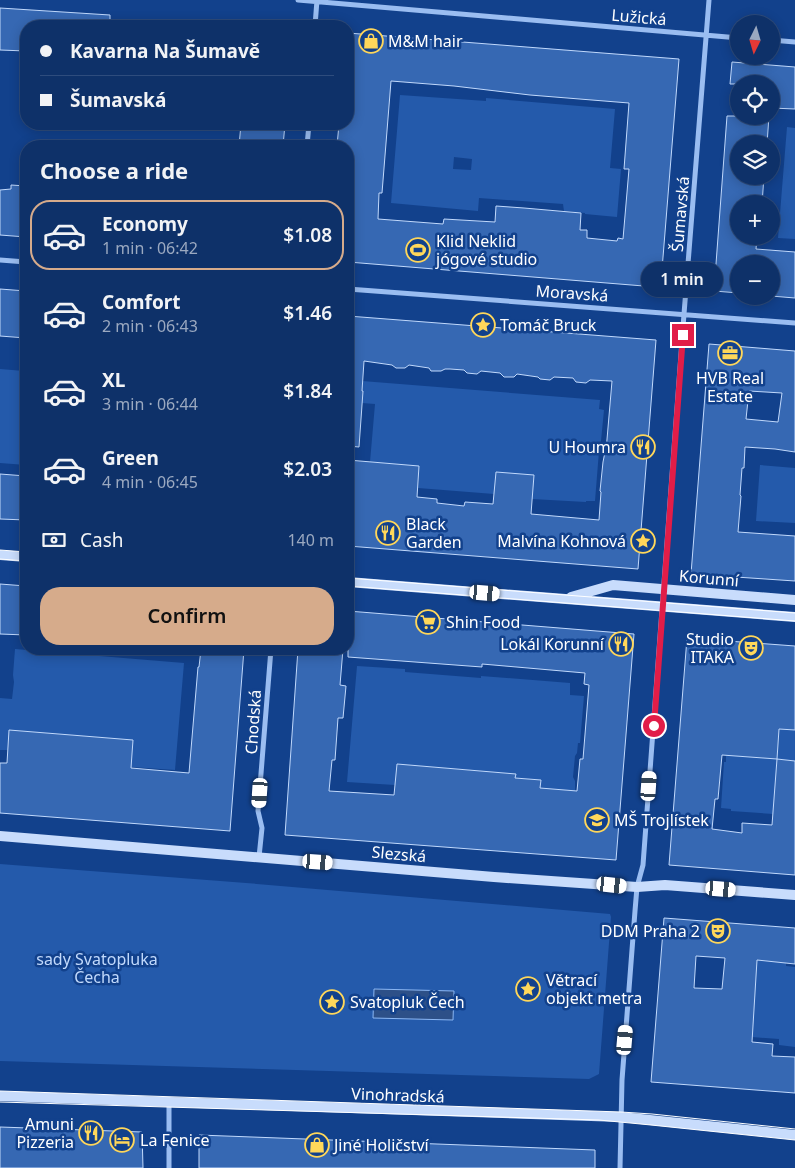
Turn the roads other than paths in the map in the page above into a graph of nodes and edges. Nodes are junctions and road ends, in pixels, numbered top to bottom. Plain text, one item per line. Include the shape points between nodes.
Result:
1 (298, 0) edge
2 (709, 0) edge
3 (317, 1) edge
4 (315, 20) edge
5 (706, 35) junction
6 (730, 37) edge
7 (780, 41) edge
8 (795, 42) edge
9 (0, 260) edge
10 (20, 262) edge
11 (354, 289) edge
12 (684, 314) junction
13 (795, 324) edge
14 (0, 555) edge
15 (20, 557) edge
16 (354, 582) edge
17 (664, 590) junction
18 (563, 599) junction
19 (795, 600) edge
20 (663, 607) junction
21 (795, 617) edge
22 (271, 655) edge
23 (0, 836) edge
24 (259, 858) junction
25 (637, 887) junction
26 (795, 895) edge
27 (0, 1096) edge
28 (169, 1102) junction
29 (621, 1117) junction
30 (795, 1135) edge
31 (169, 1168) edge
32 (620, 1168) edge

1 - 3 street, Lužická
2 - 5 street, Šumavská
3 - 4 street
3 - 5 street, Lužická
5 - 6 street, Lužická
5 - 12 street, Šumavská
7 - 8 street
9 - 10 street
11 - 12 street, Moravská
12 - 13 street, Moravská
12 - 17 street, Šumavská
14 - 15 street
16 - 18 street, Korunní
17 - 18 street, Korunní via 613,585
17 - 19 street, Korunní
17 - 20 street, Šumavská
18 - 20 street, Korunní
20 - 21 street, Korunní
20 - 25 street, Šumavská via 643,865
22 - 24 street, Chodská via 258,811 262,828
23 - 24 street, Slezská
24 - 25 street, Slezská
25 - 26 street, Slezská via 665,885
25 - 29 street, Šumavská
27 - 28 street, Vinohradská
28 - 29 street, Vinohradská
28 - 31 street
29 - 30 street, Vinohradská
29 - 32 street, Šumavská

